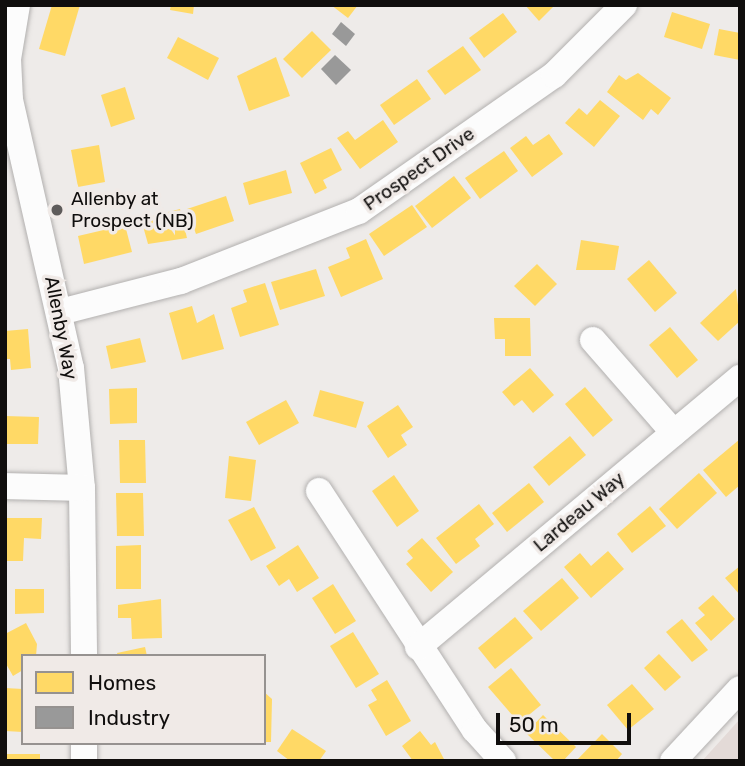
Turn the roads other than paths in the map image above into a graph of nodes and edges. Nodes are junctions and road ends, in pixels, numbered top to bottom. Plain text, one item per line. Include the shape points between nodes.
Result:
1 (17, 5) edge
2 (624, 5) edge
3 (60, 312) junction
4 (593, 340) dead end
5 (740, 378) edge
6 (674, 433) junction
7 (5, 486) edge
8 (82, 488) junction
9 (319, 491) dead end
10 (418, 647) junction
11 (83, 654) edge
12 (740, 689) edge
13 (503, 761) edge
14 (673, 761) edge

1 - 3 street, Allenby Way via 8,59 10,100
2 - 3 street, Prospect Drive via 554,75 359,211 181,281
3 - 8 street, Allenby Way via 71,368
4 - 6 street
5 - 6 street, Lardeau Way
6 - 10 street, Lardeau Way
7 - 8 street
8 - 11 street, Allenby Way
9 - 10 street
10 - 13 street via 475,730
12 - 14 street

